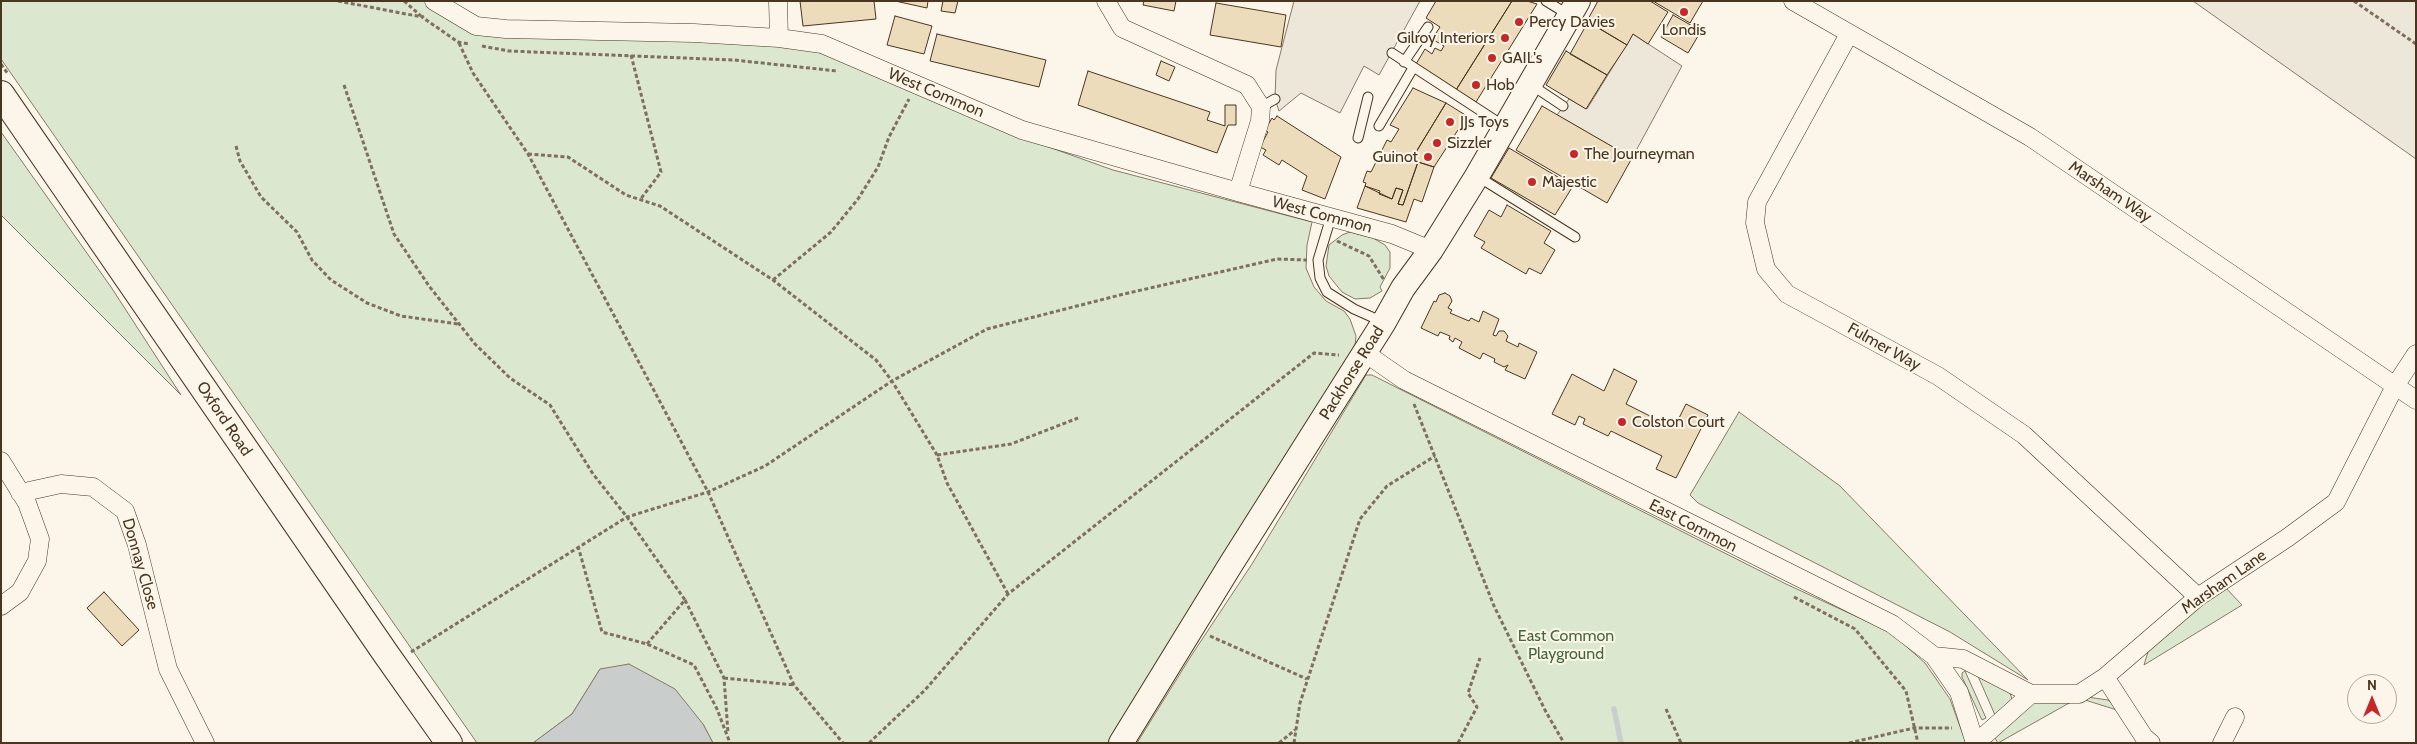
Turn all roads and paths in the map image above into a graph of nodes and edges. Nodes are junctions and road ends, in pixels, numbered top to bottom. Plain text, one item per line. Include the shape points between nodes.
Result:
1 (338, 1) edge
2 (404, 1) edge
3 (434, 1) edge
4 (778, 1) edge
5 (1106, 1) edge
6 (1546, 1) edge
7 (1793, 1) edge
8 (2354, 1) edge
9 (1574, 8) edge
10 (1428, 27) dead end
11 (1849, 34) junction
12 (779, 38) junction
13 (2416, 44) edge
14 (1392, 53) dead end
15 (631, 55) junction
16 (1404, 62) junction
17 (1413, 68) junction
18 (839, 72) dead end
19 (1530, 83) junction
20 (344, 85) dead end
21 (1, 94) edge
22 (1368, 97) dead end
23 (918, 103) dead end
24 (1563, 106) dead end
25 (1379, 126) dead end
26 (1504, 126) junction
27 (1358, 138) dead end
28 (236, 146) dead end
29 (528, 154) junction
30 (1477, 176) junction
31 (1238, 192) junction
32 (640, 200) junction
33 (1332, 217) junction
34 (1326, 236) junction
35 (1574, 237) dead end
36 (1431, 250) junction
37 (1318, 260) junction
38 (773, 280) junction
39 (1386, 283) dead end
40 (1384, 322) junction
41 (458, 324) junction
42 (1365, 353) junction
43 (2416, 354) edge
44 (1404, 380) junction
45 (892, 381) junction
46 (2395, 386) junction
47 (2416, 400) edge
48 (1078, 418) dead end
49 (938, 455) junction
50 (1435, 456) junction
51 (1, 461) edge
52 (20, 492) junction
53 (708, 492) junction
54 (627, 517) junction
55 (578, 546) junction
56 (1008, 594) junction
57 (1788, 594) dead end
58 (2198, 597) junction
59 (685, 600) junction
60 (1, 606) edge
61 (1191, 628) junction
62 (647, 644) junction
63 (386, 654) junction
64 (1934, 656) junction
65 (1480, 658) dead end
66 (2105, 677) junction
67 (724, 678) junction
68 (1308, 679) junction
69 (794, 685) junction
70 (2030, 694) junction
71 (1666, 710) dead end
72 (2235, 717) dead end
73 (1914, 728) junction
74 (1295, 730) junction
75 (728, 736) junction
76 (1974, 738) edge
77 (204, 743) edge
78 (449, 743) edge
79 (730, 743) edge
80 (843, 743) edge
81 (869, 743) edge
82 (1121, 743) edge
83 (1278, 743) edge
84 (1294, 743) edge
85 (1458, 743) edge
86 (1564, 743) edge
87 (1682, 743) edge
88 (1849, 743) edge
89 (1918, 743) edge
90 (2151, 743) edge
91 (2222, 743) edge

1 - 2 path via 422,17
3 - 12 street, West Common via 476,26
4 - 12 street
5 - 31 street via 1122,28 1247,85 1268,103
6 - 9 lane
7 - 11 street, Marsham Way
8 - 13 path
9 - 19 main road, Packhorse Road
10 - 16 lane
11 - 46 street, Marsham Way via 2030,137
11 - 58 street, Fulmer Way via 1757,202 1755,223 1766,269 1787,294 1938,376 2024,435
12 - 31 street, West Common via 822,44 1022,130
14 - 16 lane
15 - 18 path via 734,60
15 - 29 path via 509,51 458,42 473,73
15 - 32 path via 661,172
16 - 17 lane
17 - 25 lane
17 - 26 lane
19 - 24 lane
19 - 26 main road, Packhorse Road
20 - 41 path via 394,234
21 - 63 main road, Oxford Road
22 - 27 lane
23 - 38 path via 908,98 878,167 858,199 831,232
26 - 30 main road, Packhorse Road
28 - 41 path via 240,161 261,197 297,232 312,260 331,280 367,303 401,316
29 - 32 path via 568,157 626,195
29 - 53 path
30 - 35 lane
30 - 36 main road, Packhorse Road
31 - 33 street, West Common
32 - 38 path via 660,206
33 - 34 lane
33 - 36 street, West Common via 1392,234
34 - 37 lane
34 - 39 path via 1369,256
36 - 40 main road, Packhorse Road via 1403,288
37 - 40 lane via 1320,278 1327,292
37 - 45 path via 1277,259 987,329
38 - 45 path via 876,360
40 - 42 main road, Packhorse Road
41 - 54 path via 510,378 550,405 593,474
42 - 44 street, East Common
42 - 56 path via 1314,352
42 - 61 main road, Packhorse Road
43 - 46 street, Marsham Lane
44 - 50 path
44 - 64 street, East Common via 1892,624
45 - 49 path
45 - 53 path via 765,466
46 - 47 street, Marsham Way
46 - 58 street, Marsham Lane via 2336,502
48 - 49 path via 1011,444
49 - 56 path via 947,483
50 - 68 path via 1387,486 1360,519
50 - 86 path via 1494,606
51 - 52 street
52 - 60 street via 40,539 37,561 20,592
52 - 77 street, Donnay Close via 61,484 93,487 125,511 137,545 168,669
53 - 54 path
53 - 69 path
54 - 55 path
54 - 59 path
55 - 62 path via 602,632
55 - 63 path via 410,653
56 - 81 path via 925,690
57 - 73 path via 1855,629 1906,691
58 - 66 street, Marsham Lane
59 - 62 path
59 - 67 path
61 - 68 path
61 - 82 main road, Packhorse Road
62 - 75 path via 694,665
63 - 78 main road, Oxford Road
64 - 70 street via 1963,659
64 - 76 street, East Common via 1959,692
65 - 85 path via 1468,693 1477,707
66 - 70 street, Marsham Lane via 2078,694
66 - 90 street
67 - 69 path
67 - 75 path
68 - 74 path
69 - 80 path
70 - 76 street
71 - 87 path
72 - 91 street
73 - 76 path
73 - 88 path
73 - 89 path
74 - 83 path
74 - 84 path
75 - 79 path

